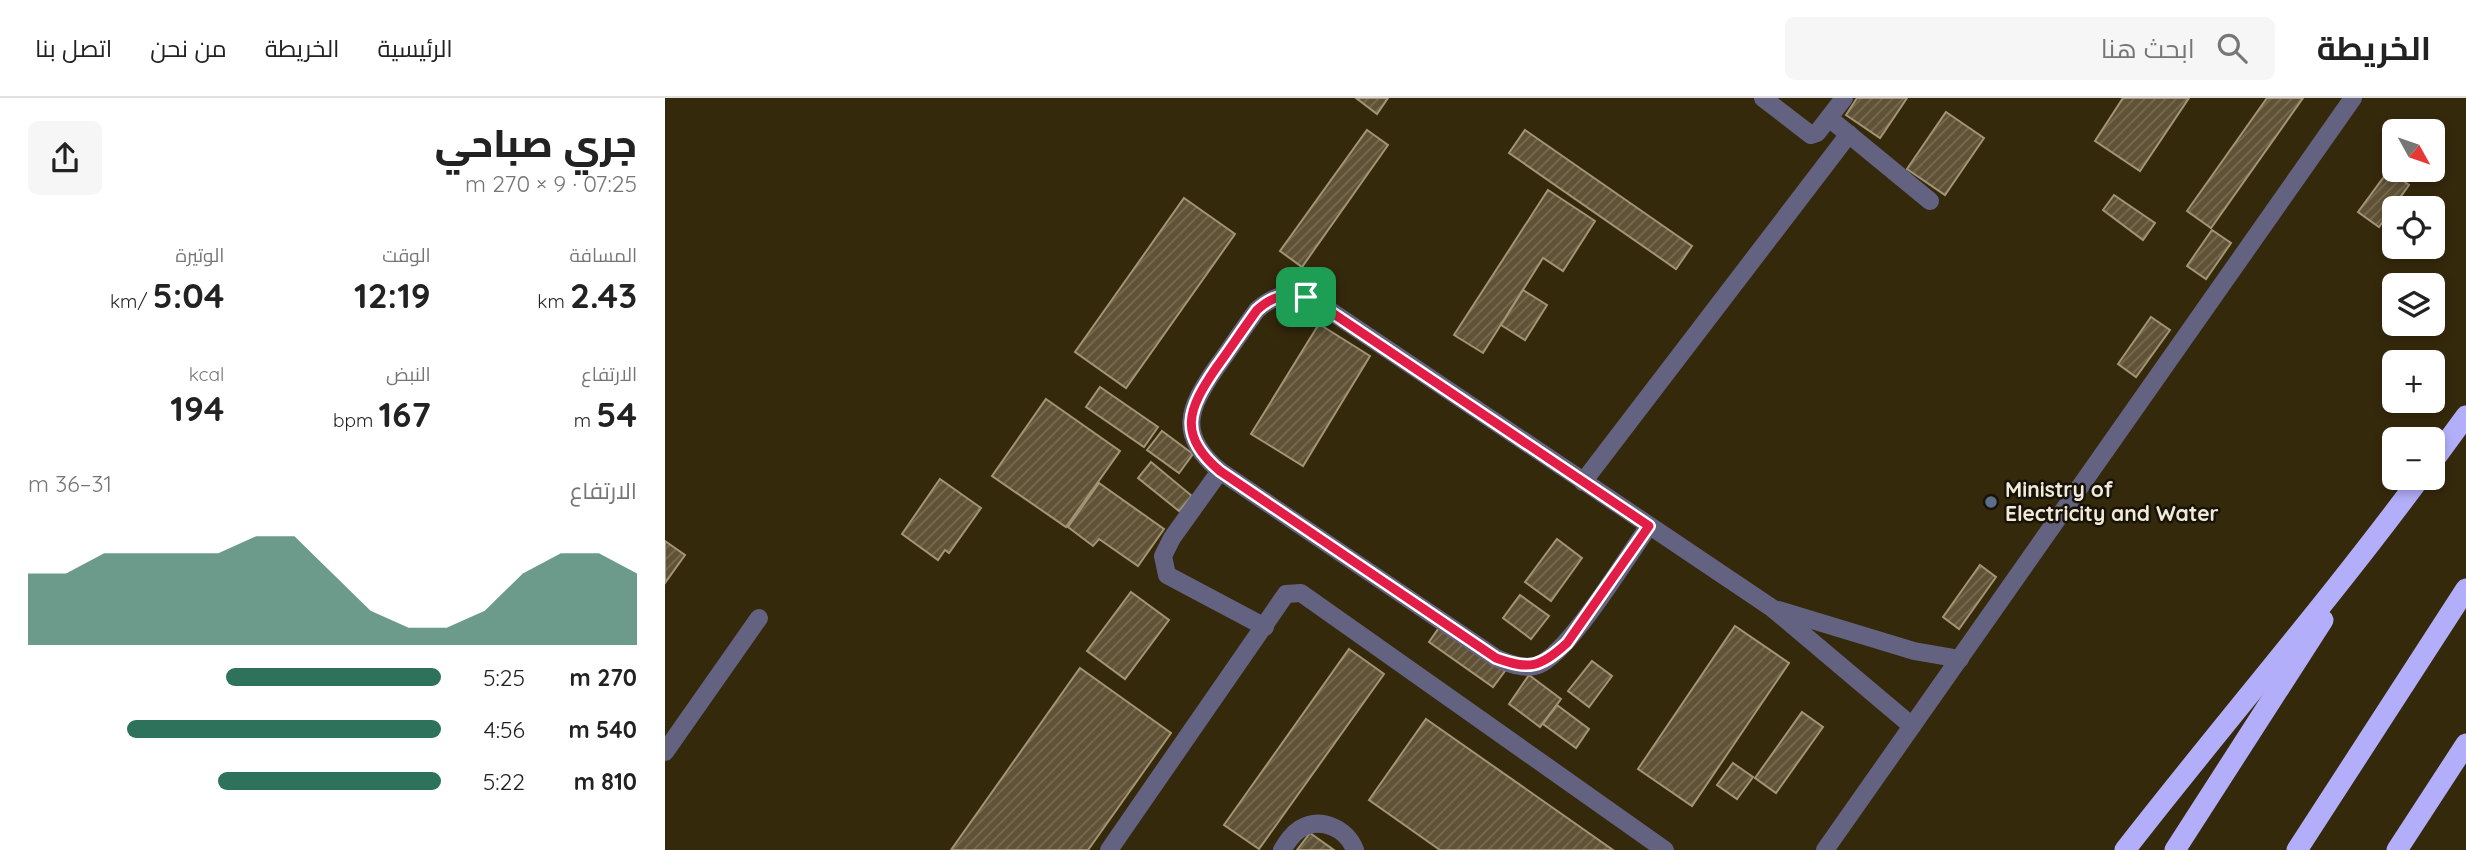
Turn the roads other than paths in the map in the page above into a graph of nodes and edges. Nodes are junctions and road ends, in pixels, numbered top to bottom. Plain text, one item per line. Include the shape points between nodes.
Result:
1 (1763, 98) edge
2 (1844, 98) edge
3 (2353, 98) edge
4 (1829, 118) junction
5 (1849, 134) junction
6 (1930, 201) dead end
7 (2466, 416) edge
8 (2445, 445) edge
9 (1220, 471) junction
10 (1583, 482) junction
11 (2411, 490) edge
12 (1649, 526) junction
13 (2378, 536) junction
14 (2466, 589) edge
15 (1772, 608) junction
16 (759, 618) dead end
17 (1265, 626) junction
18 (1960, 659) junction
19 (1912, 726) junction
20 (2466, 744) edge
21 (665, 752) edge
22 (1109, 850) edge
23 (1282, 850) edge
24 (1355, 850) edge
25 (1665, 850) edge
26 (1825, 850) edge
27 (2125, 850) edge
28 (2175, 850) edge
29 (2297, 850) edge
30 (2397, 850) edge

1 - 4 street via 1807,134 1817,132
2 - 4 street
3 - 18 street
4 - 5 street
5 - 6 street
5 - 10 street
7 - 8 highway
9 - 10 street via 1201,453 1191,434 1190,418 1198,394 1257,310 1266,301 1292,295 1322,306
9 - 12 street via 1496,658 1526,667 1553,656 1567,643
9 - 17 street via 1172,538 1163,556 1167,575
10 - 12 street
11 - 13 highway
12 - 15 street
13 - 27 highway
13 - 28 highway
14 - 29 highway
15 - 18 street via 1914,651
15 - 19 street
16 - 21 street
17 - 22 street
17 - 25 street via 1286,594 1301,593
18 - 19 street
19 - 26 street
20 - 30 highway
23 - 24 street via 1299,830 1320,824 1341,831

